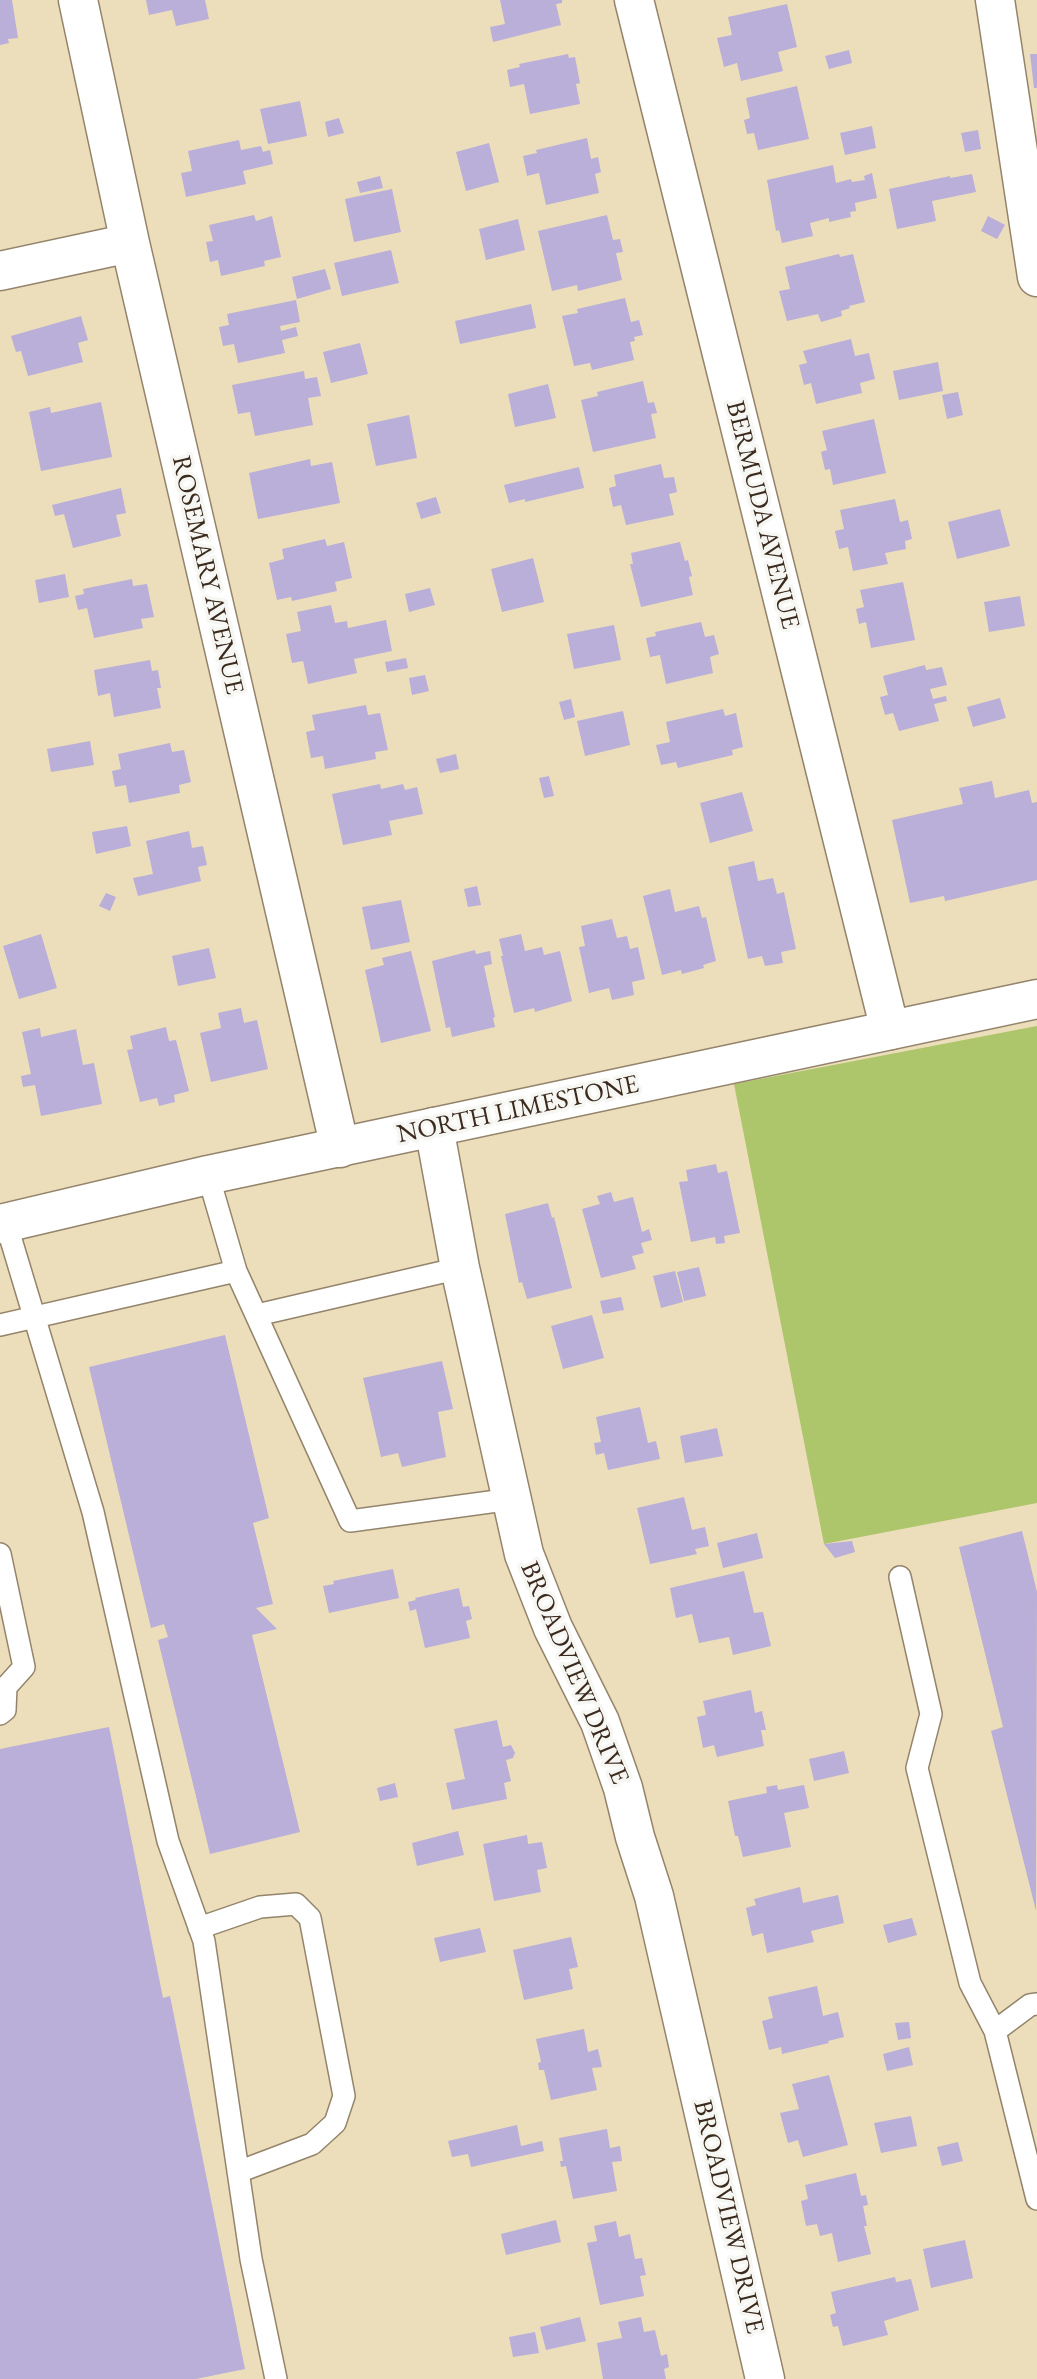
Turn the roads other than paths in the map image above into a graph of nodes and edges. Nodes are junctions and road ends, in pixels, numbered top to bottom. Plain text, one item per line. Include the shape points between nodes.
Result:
1 (78, 0) edge
2 (634, 0) edge
3 (995, 0) edge
4 (131, 243) junction
5 (0, 271) edge
6 (1037, 277) edge
7 (1037, 999) edge
8 (890, 1030) junction
9 (434, 1128) junction
10 (340, 1149) junction
11 (208, 1175) junction
12 (3, 1223) edge
13 (460, 1268) junction
14 (236, 1271) junction
15 (257, 1315) junction
16 (34, 1317) junction
17 (0, 1325) edge
18 (512, 1499) junction
19 (0, 1554) edge
20 (901, 1577) dead end
21 (3, 1688) edge
22 (0, 1714) edge
23 (199, 1928) junction
24 (1037, 2004) edge
25 (995, 2031) junction
26 (238, 2172) junction
27 (1037, 2199) edge
28 (276, 2379) edge
29 (765, 2379) edge

1 - 4 street, ROSEMARY AVENUE
2 - 8 street, BERMUDA AVENUE
3 - 6 street
4 - 5 street
4 - 10 street, ROSEMARY AVENUE
7 - 8 street, NORTH LIMESTONE
8 - 9 street, NORTH LIMESTONE
9 - 10 street, NORTH LIMESTONE
9 - 13 street, BROADVIEW DRIVE
10 - 11 street, NORTH LIMESTONE
11 - 12 street, NORTH LIMESTONE
11 - 14 lane
12 - 16 lane
13 - 15 lane
13 - 18 street, BROADVIEW DRIVE
14 - 15 lane
14 - 16 lane
15 - 18 lane via 350,1521
16 - 17 lane
16 - 23 lane via 93,1511 168,1841
18 - 29 street, BROADVIEW DRIVE via 524,1554 553,1628 600,1722 624,1788 654,1896
19 - 21 lane via 24,1667
20 - 25 lane via 931,1714 917,1768 970,1983
21 - 22 lane via 5,1710
23 - 26 lane
23 - 26 lane via 260,1907 296,1904 310,1918 344,2096 335,2123 312,2144
24 - 25 lane
25 - 27 lane
26 - 28 lane

